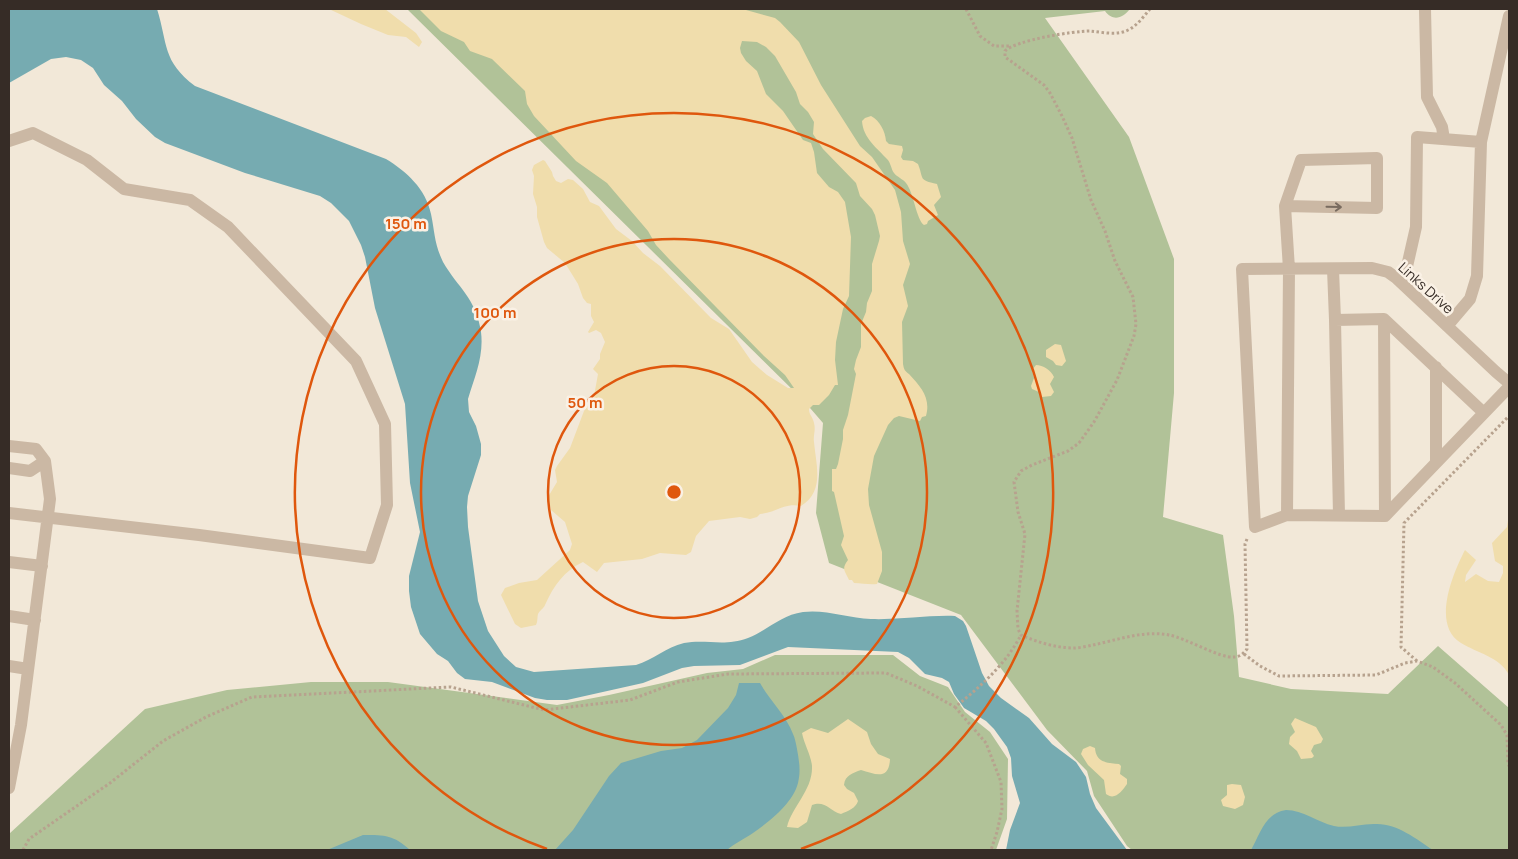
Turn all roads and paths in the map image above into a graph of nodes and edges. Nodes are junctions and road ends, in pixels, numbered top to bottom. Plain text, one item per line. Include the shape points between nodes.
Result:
1 (966, 9) edge
2 (1150, 9) edge
3 (1425, 9) edge
4 (1509, 16) edge
5 (1010, 46) junction
6 (1444, 139) junction
7 (9, 141) edge
8 (1481, 142) junction
9 (1285, 206) junction
10 (1333, 268) junction
11 (1289, 270) junction
12 (1403, 284) junction
13 (1384, 319) junction
14 (1335, 320) junction
15 (1448, 326) junction
16 (1436, 367) junction
17 (1509, 383) edge
18 (1509, 387) edge
19 (1484, 413) junction
20 (1509, 417) edge
21 (9, 446) edge
22 (45, 461) junction
23 (1436, 463) junction
24 (9, 468) edge
25 (9, 512) edge
26 (1287, 515) junction
27 (1340, 515) junction
28 (1385, 516) junction
29 (48, 518) junction
30 (1255, 527) junction
31 (9, 562) edge
32 (42, 566) junction
33 (9, 616) edge
34 (35, 620) junction
35 (1021, 635) junction
36 (1244, 654) junction
37 (1417, 661) junction
38 (9, 666) edge
39 (28, 669) junction
40 (956, 706) junction
41 (15, 724) edge
42 (1509, 766) edge
43 (10, 771) edge
44 (9, 788) edge
45 (23, 850) edge
46 (991, 850) edge

1 - 5 path via 980,36 994,46
2 - 5 path via 1135,26 1118,33 1073,31
3 - 6 street via 1427,97 1442,127
4 - 8 street
5 - 35 path via 1005,50 1005,57 1044,85 1072,138 1091,200 1133,297 1136,324 1117,380 1079,443 1068,451 1032,464 1021,471 1014,482 1025,534 1018,611
6 - 8 street
6 - 12 street via 1418,137 1416,227
7 - 29 street via 34,134 88,160 124,189 190,200 228,227 356,361 385,424 387,505 370,558
8 - 15 street via 1477,276 1470,299
9 -> 9 street via 1377,208 1376,158 1301,160
9 - 11 street
10 - 11 street, Links Drive
10 - 12 street, Links Drive via 1380,270
10 - 14 street
11 - 26 street
11 - 30 street, Links Drive via 1242,269
12 - 15 street, Links Drive
13 - 14 street
13 - 16 street
13 - 28 street
14 - 27 street
15 - 17 street, Links Drive
16 - 19 street
16 - 23 street
18 - 19 street
19 - 23 street
20 - 37 path via 1404,523 1401,648
21 - 22 street via 36,448
22 - 24 street via 30,471
22 - 29 street via 50,499
23 - 28 street
25 - 29 street
26 - 27 street
26 - 30 street
27 - 28 street
29 - 32 street
30 - 36 path via 1245,544 1247,649
31 - 32 street
32 - 34 street
33 - 34 street
34 - 39 street
35 - 36 path via 1059,647 1075,648 1151,634 1168,635 1224,656 1234,658
35 - 40 path via 1013,651
36 - 37 path via 1278,676 1376,675
37 - 42 path via 1433,667 1455,683 1501,724 1507,735
38 - 39 street
39 - 41 street
40 - 45 path via 886,673 728,674 678,682 630,700 544,710 451,687 252,697 163,741 110,783 28,839
40 - 46 path via 986,743 1001,782 1002,809
41 - 43 street
43 - 44 street

